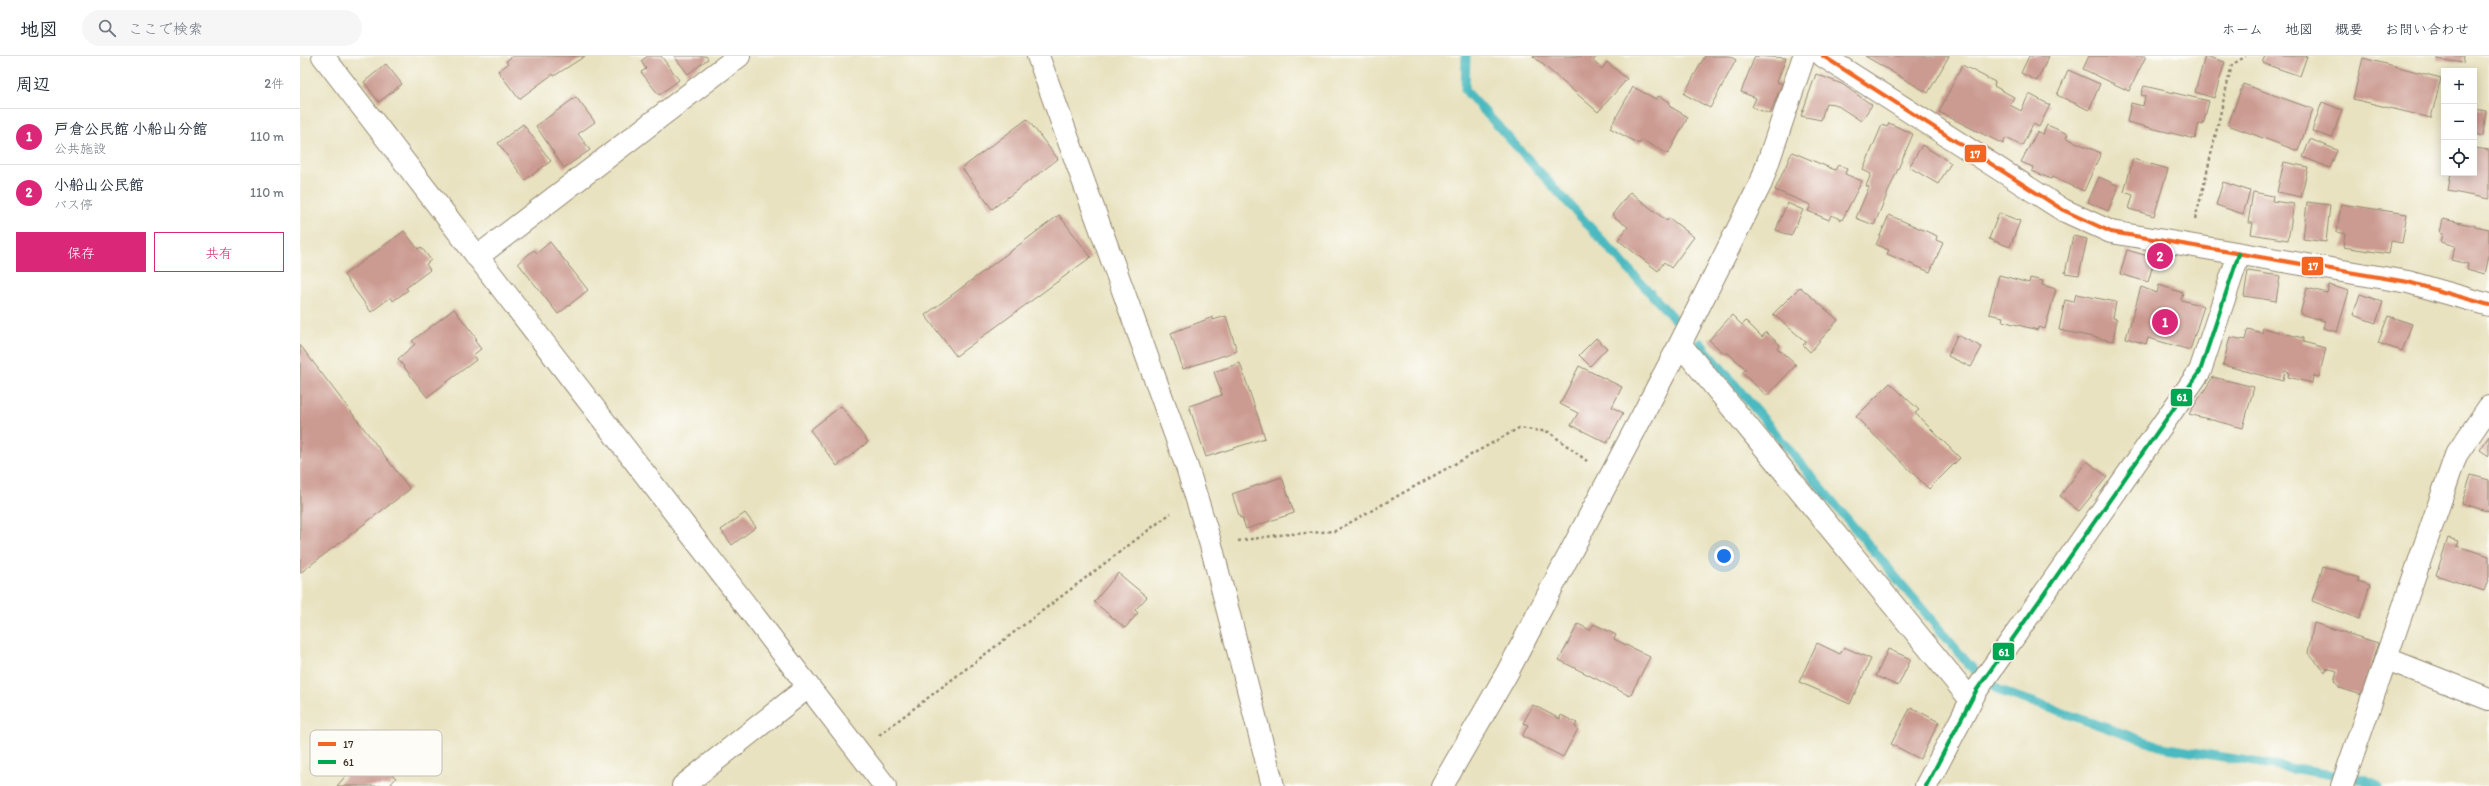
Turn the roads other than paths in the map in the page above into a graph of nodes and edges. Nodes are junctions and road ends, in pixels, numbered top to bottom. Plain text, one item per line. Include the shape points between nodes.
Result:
1 (323, 56) edge
2 (1038, 56) edge
3 (1804, 56) edge
4 (1823, 56) edge
5 (735, 57) edge
6 (2239, 254) junction
7 (477, 257) junction
8 (2489, 305) edge
9 (1680, 344) junction
10 (2489, 407) edge
11 (2387, 658) junction
12 (808, 687) junction
13 (1974, 696) junction
14 (2489, 699) edge
15 (683, 786) edge
16 (885, 786) edge
17 (1273, 786) edge
18 (1442, 786) edge
19 (1926, 786) edge
20 (2342, 786) edge

1 - 7 street
2 - 17 street via 1196,494
3 - 9 street via 1761,184
4 - 6 street via 2063,210 2111,232
5 - 7 street
6 - 8 street via 2408,282
6 - 13 street via 2211,346 2200,371
7 - 12 street
9 - 13 street
9 - 18 street via 1507,673
10 - 11 street via 2456,455
11 - 14 street
11 - 20 street
12 - 15 street
12 - 16 street
13 - 19 street

